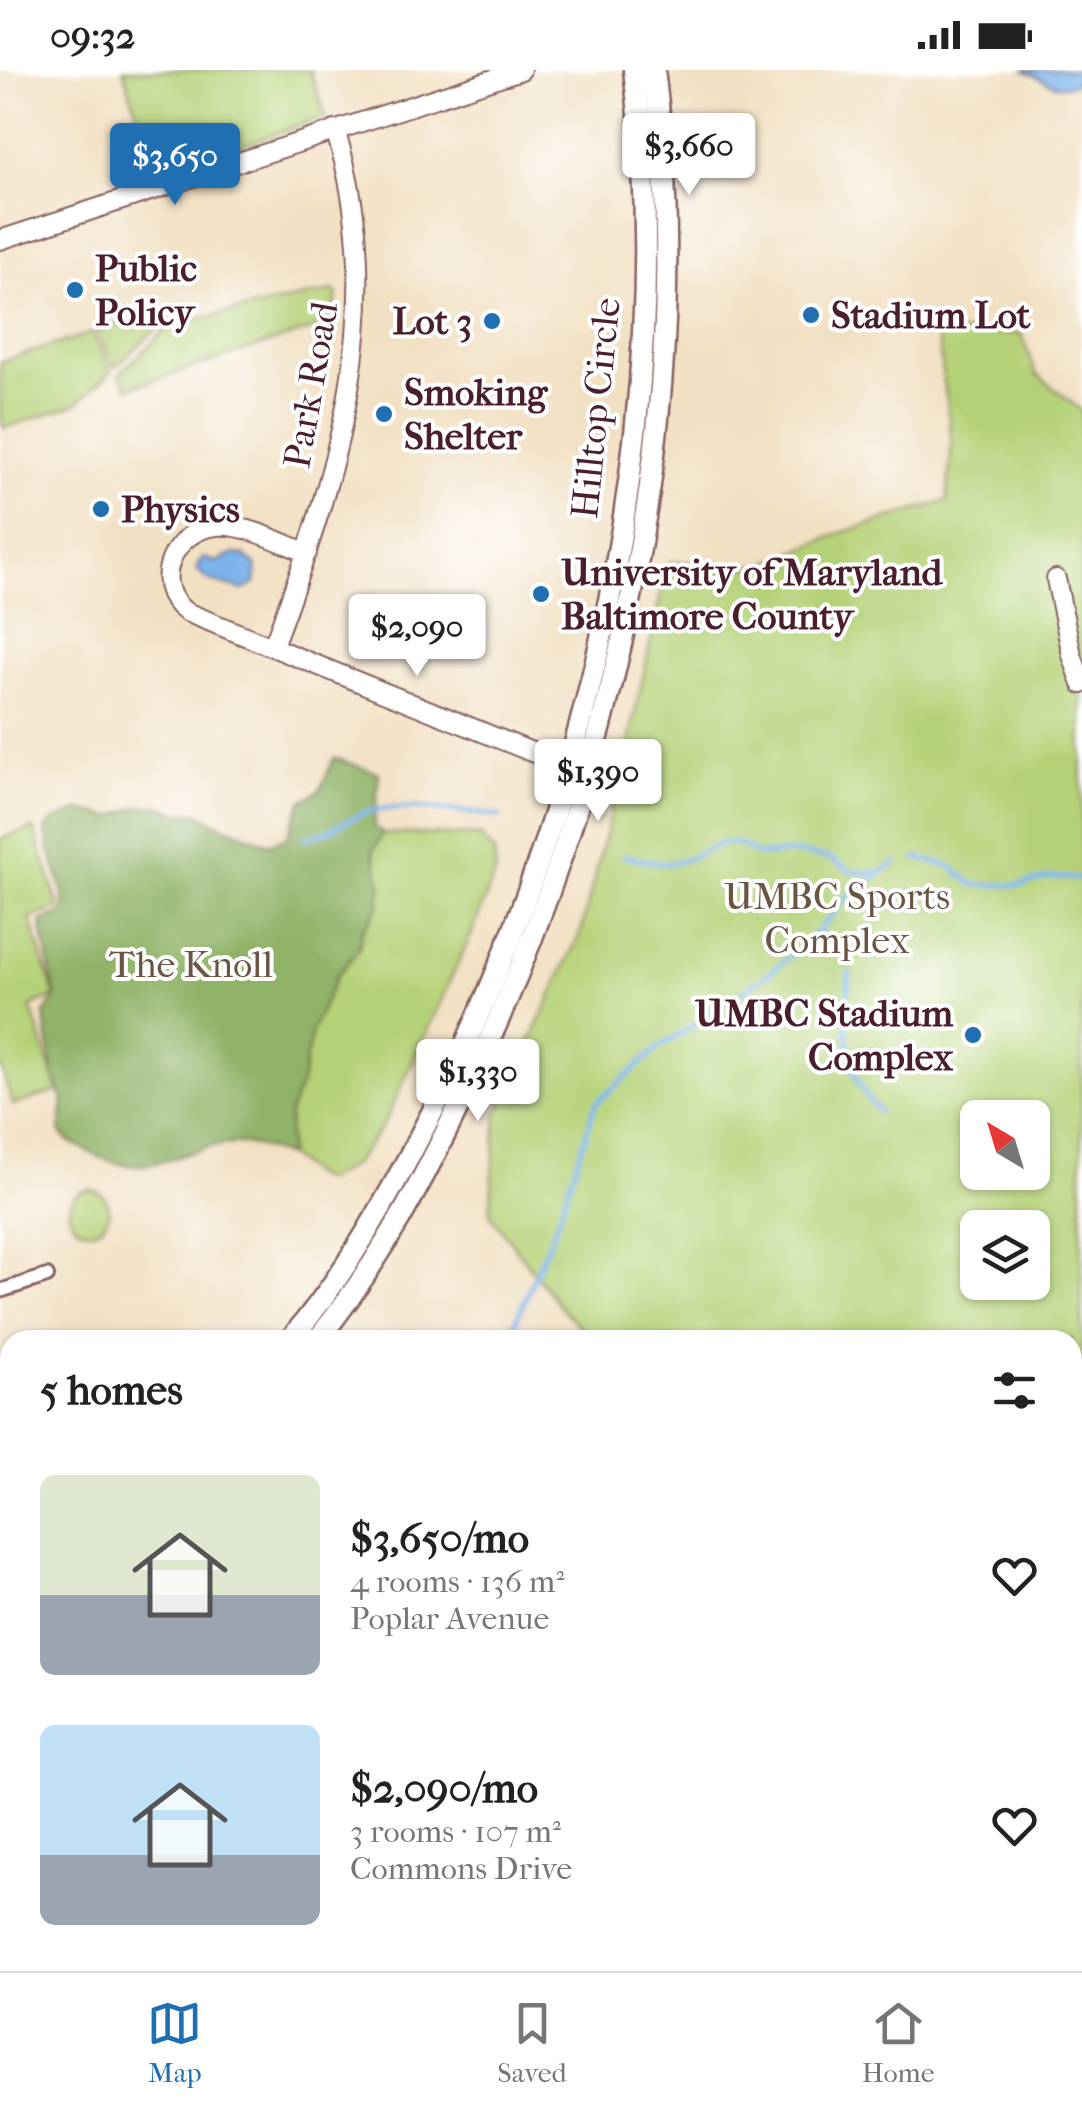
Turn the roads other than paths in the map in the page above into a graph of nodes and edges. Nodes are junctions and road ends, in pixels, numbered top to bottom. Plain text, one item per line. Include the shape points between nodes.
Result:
1 (521, 70) edge
2 (634, 70) edge
3 (654, 70) edge
4 (335, 130) junction
5 (0, 240) edge
6 (307, 553) junction
7 (1056, 579) dead end
8 (273, 646) junction
9 (1082, 684) edge
10 (579, 768) junction
11 (48, 1276) dead end
12 (0, 1291) edge
13 (299, 1330) edge
14 (325, 1330) edge

1 - 4 street
2 - 10 street, Hilltop Circle via 646,223 638,403
3 - 10 street, Hilltop Circle via 665,222 657,405 633,580
4 - 5 street
4 - 6 street, Park Road via 361,285 344,419
6 - 8 street, Park Road
6 - 8 street via 212,526 195,532 172,556 166,580 186,612
7 - 9 street
8 - 10 street
10 - 13 street, Hilltop Circle via 448,1084 349,1265
10 - 14 street, Hilltop Circle via 535,935 478,1066 396,1226
11 - 12 street

